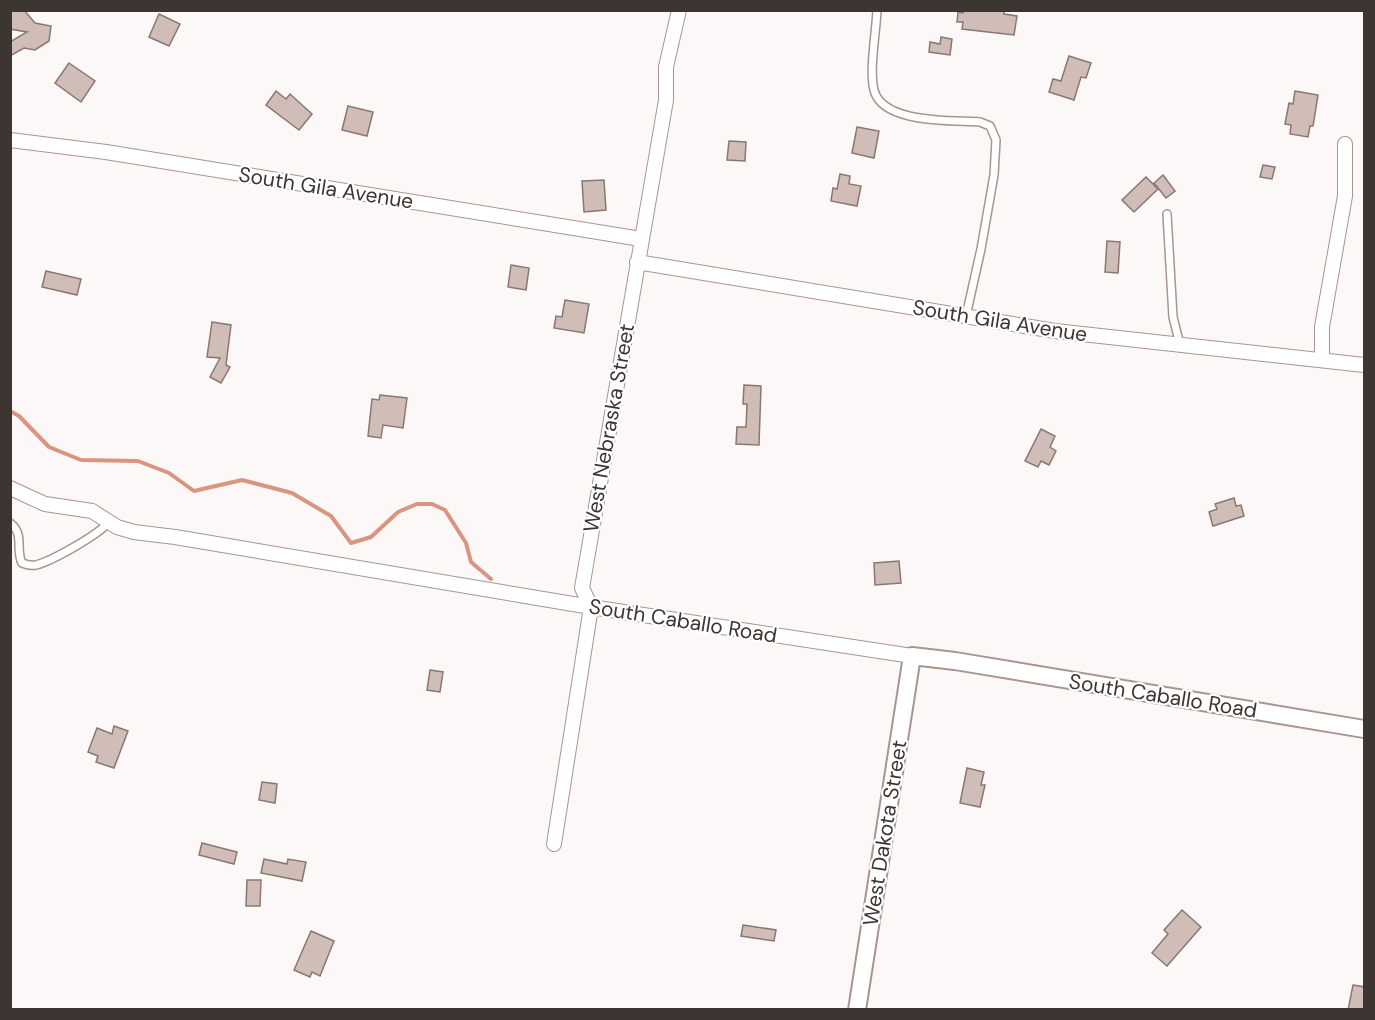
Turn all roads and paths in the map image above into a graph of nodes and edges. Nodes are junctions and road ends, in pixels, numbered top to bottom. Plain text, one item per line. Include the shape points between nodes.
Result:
1 (679, 10) edge
2 (877, 10) edge
3 (10, 140) edge
4 (1345, 144) dead end
5 (1167, 214) dead end
6 (641, 239) junction
7 (637, 262) junction
8 (966, 316) junction
9 (1180, 345) junction
10 (1322, 359) junction
11 (1365, 365) edge
12 (10, 488) edge
13 (108, 522) junction
14 (10, 523) edge
15 (591, 607) junction
16 (912, 656) junction
17 (1365, 729) edge
18 (554, 844) dead end
19 (857, 1010) edge

1 - 6 street, West Nebraska Street via 666,67 666,100
2 - 8 lane via 873,76 879,102 905,116 980,122 990,126 996,140 994,175
3 - 6 street, South Gila Avenue via 106,152
4 - 10 street via 1345,196 1322,327
5 - 9 lane via 1173,317
6 - 7 street, West Nebraska Street
7 - 8 street, South Gila Avenue
7 - 15 street, West Nebraska Street via 582,588
8 - 9 street, South Gila Avenue
9 - 10 street, South Gila Avenue
10 - 11 street, South Gila Avenue
12 - 13 street, South Caballo Road via 45,504 92,511
13 - 14 lane via 97,534 36,565 22,563 19,532
13 - 15 street, South Caballo Road via 134,532
15 - 16 street, South Caballo Road
15 - 18 street, West Nebraska Street
16 - 17 street, South Caballo Road
16 - 19 street, West Dakota Street

